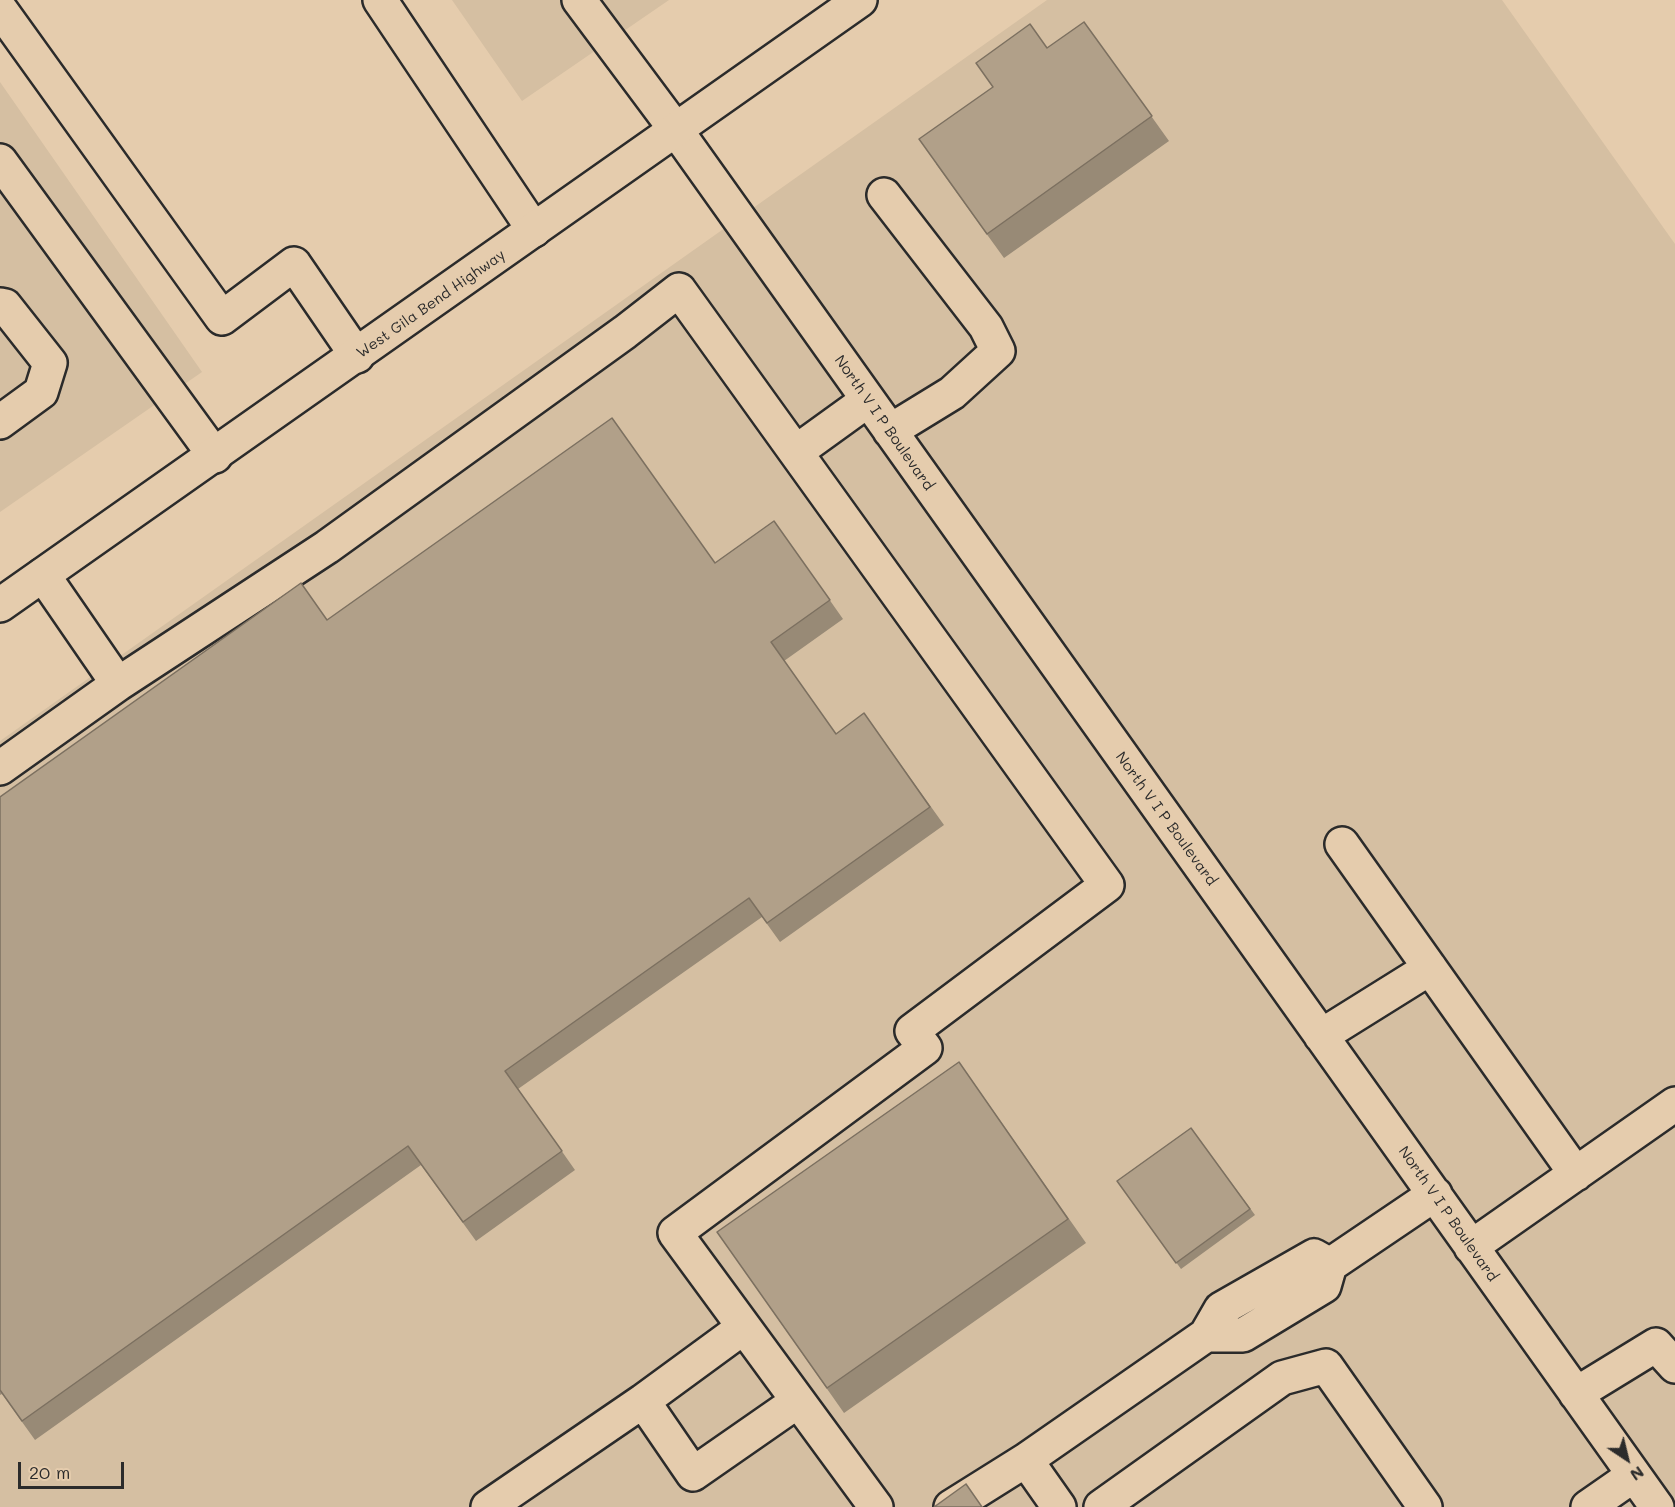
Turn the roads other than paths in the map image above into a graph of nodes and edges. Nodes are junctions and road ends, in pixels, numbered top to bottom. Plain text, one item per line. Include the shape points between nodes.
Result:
1 (380, 0) edge
2 (579, 0) edge
3 (860, 0) edge
4 (0, 9) edge
5 (676, 130) junction
6 (0, 161) edge
7 (884, 195) dead end
8 (534, 230) junction
9 (0, 305) edge
10 (357, 356) junction
11 (868, 400) junction
12 (0, 422) edge
13 (890, 431) junction
14 (796, 452) junction
15 (215, 456) junction
16 (43, 575) junction
17 (0, 605) edge
18 (118, 684) junction
19 (0, 768) edge
20 (1342, 844) dead end
21 (1430, 968) junction
22 (1321, 1036) junction
23 (1675, 1104) edge
24 (1576, 1174) junction
25 (1434, 1194) junction
26 (1472, 1247) junction
27 (744, 1327) junction
28 (1675, 1366) edge
29 (1576, 1394) junction
30 (643, 1401) junction
31 (798, 1401) junction
32 (1026, 1460) junction
33 (1634, 1475) junction
34 (488, 1507) edge
35 (876, 1507) edge
36 (951, 1507) edge
37 (1059, 1507) edge
38 (1101, 1507) edge
39 (1425, 1507) edge
40 (1588, 1507) edge
41 (1657, 1507) edge

1 - 8 street
2 - 5 street, North V I P Boulevard
3 - 5 street, West Gila Bend Highway
4 - 10 street via 222,318 294,264
5 - 8 street, West Gila Bend Highway
5 - 11 street, North V I P Boulevard
6 - 15 street
7 - 13 street via 986,327 998,351 952,393
8 - 10 street, West Gila Bend Highway
9 - 12 street via 5,306 50,363 41,392
10 - 15 street, West Gila Bend Highway
11 - 13 street, North V I P Boulevard
11 - 14 street
13 - 22 street, North V I P Boulevard
14 - 18 street via 679,290 327,547
14 - 27 street via 1107,885 912,1031 925,1048 675,1233
15 - 16 street, West Gila Bend Highway
16 - 17 street, West Gila Bend Highway
16 - 18 street
18 - 19 street
20 - 21 street
21 - 22 street
21 - 24 street
22 - 25 street, North V I P Boulevard
23 - 24 street
24 - 26 street
25 - 26 street, North V I P Boulevard
25 - 32 street via 1330,1266 1314,1256 1221,1309 1206,1335
26 - 29 street, North V I P Boulevard
27 - 30 street
27 - 31 street
28 - 29 street via 1656,1345
29 - 33 street, North V I P Boulevard
30 - 31 street via 693,1474
30 - 34 street
31 - 35 street
32 - 36 street
32 - 37 street
33 - 40 street
33 - 41 street, North V I P Boulevard
38 - 39 street via 1282,1378 1326,1366

